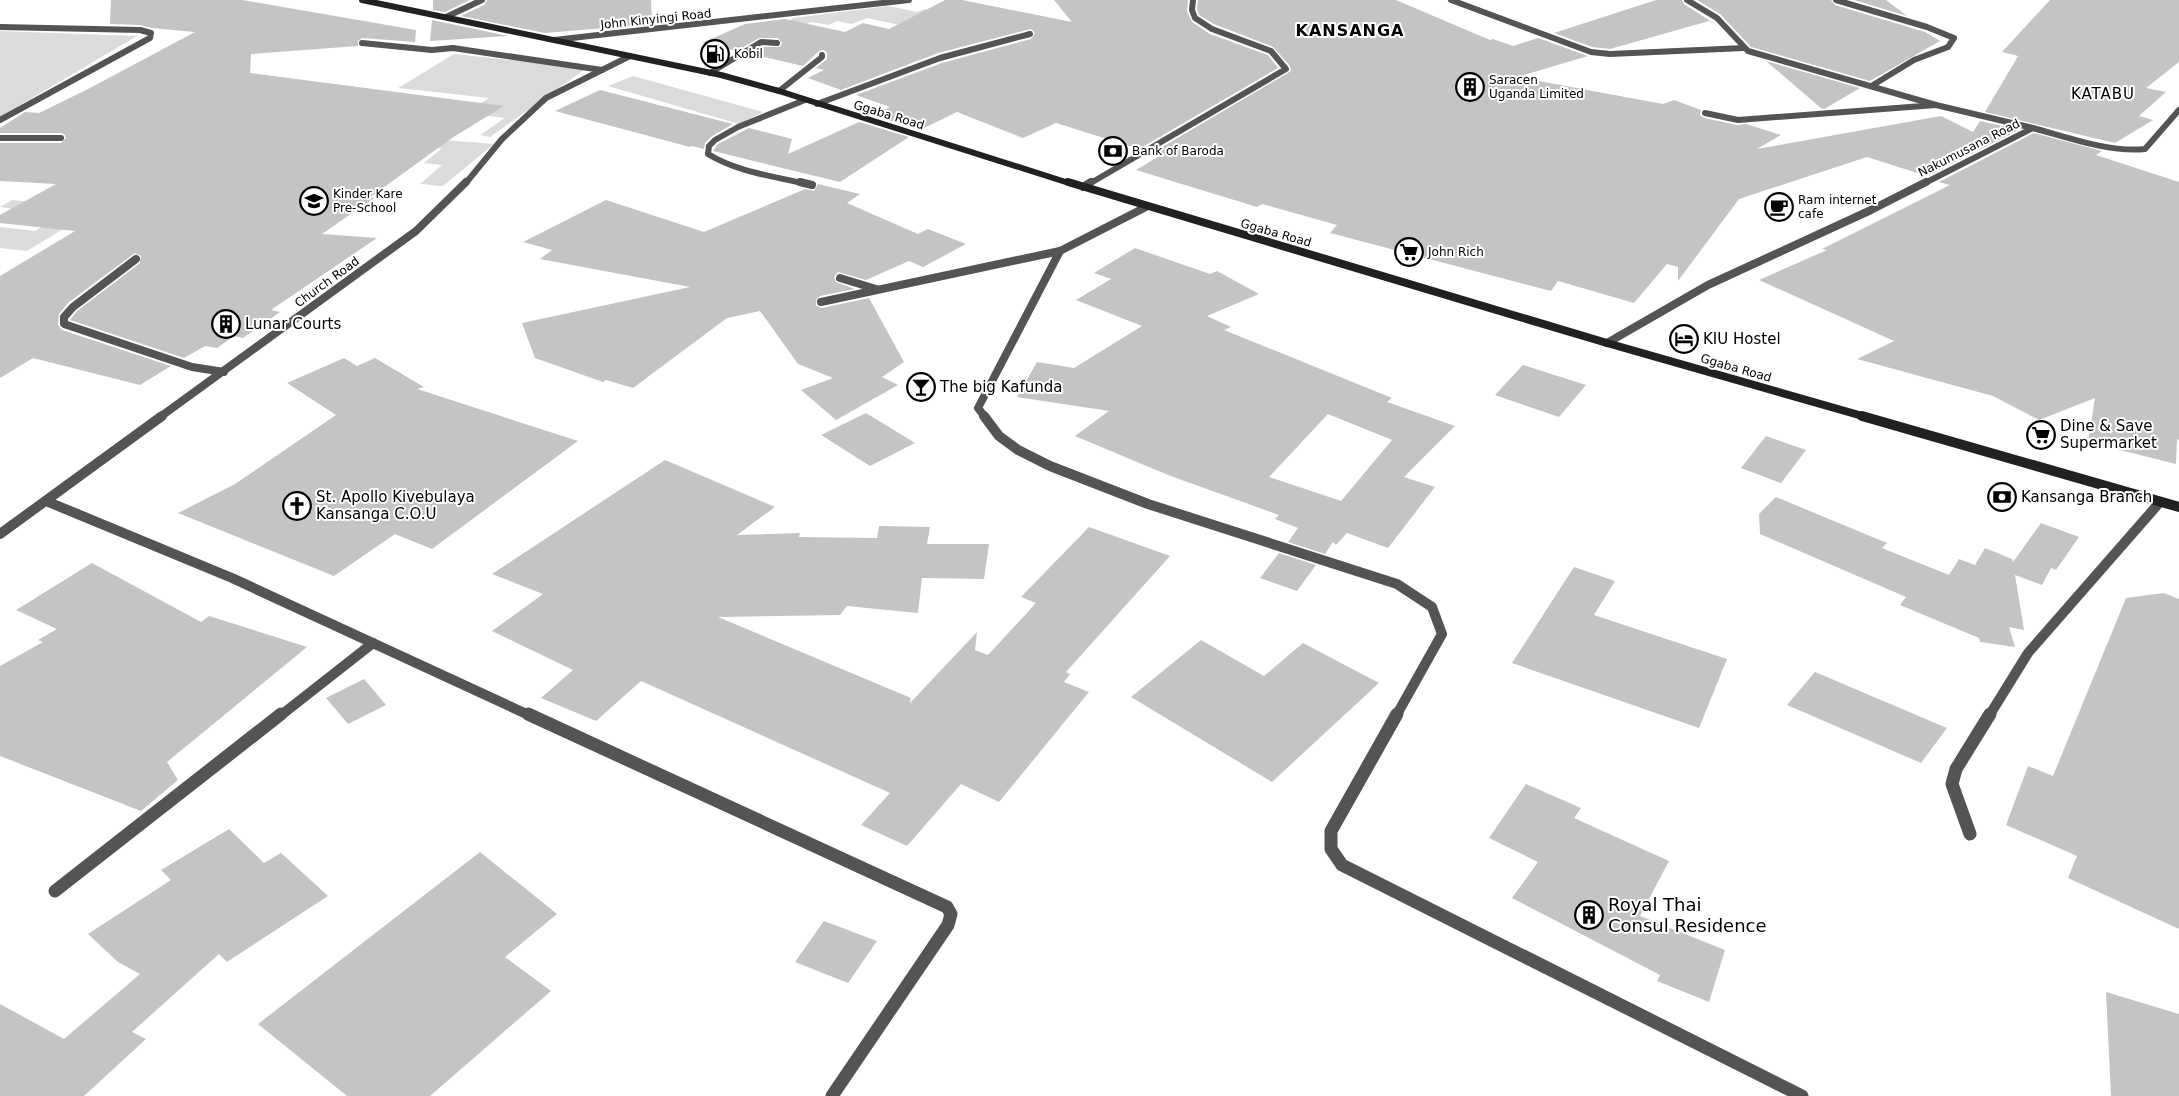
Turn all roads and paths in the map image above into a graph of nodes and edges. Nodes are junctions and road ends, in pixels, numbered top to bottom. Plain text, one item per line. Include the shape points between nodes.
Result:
1 (362, 0) edge
2 (482, 0) edge
3 (909, 0) edge
4 (1194, 0) edge
5 (1451, 0) edge
6 (1687, 0) edge
7 (1836, 0) edge
8 (446, 17) junction
9 (0, 27) edge
10 (1030, 34) dead end
11 (554, 40) junction
12 (362, 43) dead end
13 (777, 43) dead end
14 (1744, 48) junction
15 (822, 55) dead end
16 (630, 56) junction
17 (602, 70) junction
18 (710, 73) junction
19 (1873, 85) junction
20 (780, 91) junction
21 (805, 100) junction
22 (817, 104) junction
23 (1936, 104) junction
24 (2179, 110) edge
25 (1705, 113) dead end
26 (0, 120) edge
27 (2033, 128) junction
28 (0, 138) edge
29 (61, 138) dead end
30 (812, 185) dead end
31 (1083, 187) junction
32 (1146, 207) junction
33 (1060, 251) junction
34 (136, 259) dead end
35 (840, 278) dead end
36 (877, 289) junction
37 (821, 302) dead end
38 (1607, 343) junction
39 (224, 372) junction
40 (46, 501) junction
41 (2160, 502) junction
42 (2179, 507) edge
43 (0, 534) edge
44 (373, 643) junction
45 (1970, 834) dead end
46 (55, 891) dead end
47 (832, 1096) edge
48 (1802, 1096) edge

1 - 8 main road, Ggaba Road
2 - 8 street
3 - 11 street, John Kinyingi Road
4 - 31 street via 1192,10 1195,18 1212,29 1271,51 1286,69
5 - 14 street via 1591,52
6 - 14 street via 1717,18
7 - 19 street via 1954,38 1948,47 1914,60
8 - 11 main road, Ggaba Road
9 - 26 street via 140,30 151,33 150,38
10 - 22 street via 940,58
11 - 16 main road, Ggaba Road
12 - 17 street via 432,50 453,48
13 - 18 street via 761,42
14 - 19 street, Nakumusana Road
15 - 20 street
16 - 17 street, Church Road
16 - 18 main road, Ggaba Road
17 - 39 street, Church Road via 546,98 502,138 459,191 416,231
18 - 20 main road, Ggaba Road
19 - 23 street, Nakumusana Road
20 - 21 main road, Ggaba Road
21 - 22 main road, Ggaba Road
21 - 30 street via 733,130 717,139 709,147 708,154 729,165
22 - 31 main road, Ggaba Road
23 - 25 street via 1738,120
23 - 27 street, Nakumusana Road
24 - 27 street via 2141,150
27 - 38 street, Nakumusana Road via 1708,286
28 - 29 street
31 - 32 main road, Ggaba Road
32 - 33 street
32 - 38 main road, Ggaba Road
33 - 36 street
33 - 48 street via 978,408 999,436 1050,466 1148,504 1397,584 1432,607 1442,634 1331,830 1331,849 1342,865
34 - 39 street via 73,307 64,317 64,324 192,367
35 - 36 street
36 - 37 street
38 - 41 main road, Ggaba Road
39 - 40 street, Church Road
40 - 43 street, Church Road
40 - 44 street via 232,578
41 - 42 main road, Ggaba Road
41 - 45 street via 2028,652 1956,769 1952,784
44 - 46 street
44 - 47 street via 947,907 951,914 948,925

